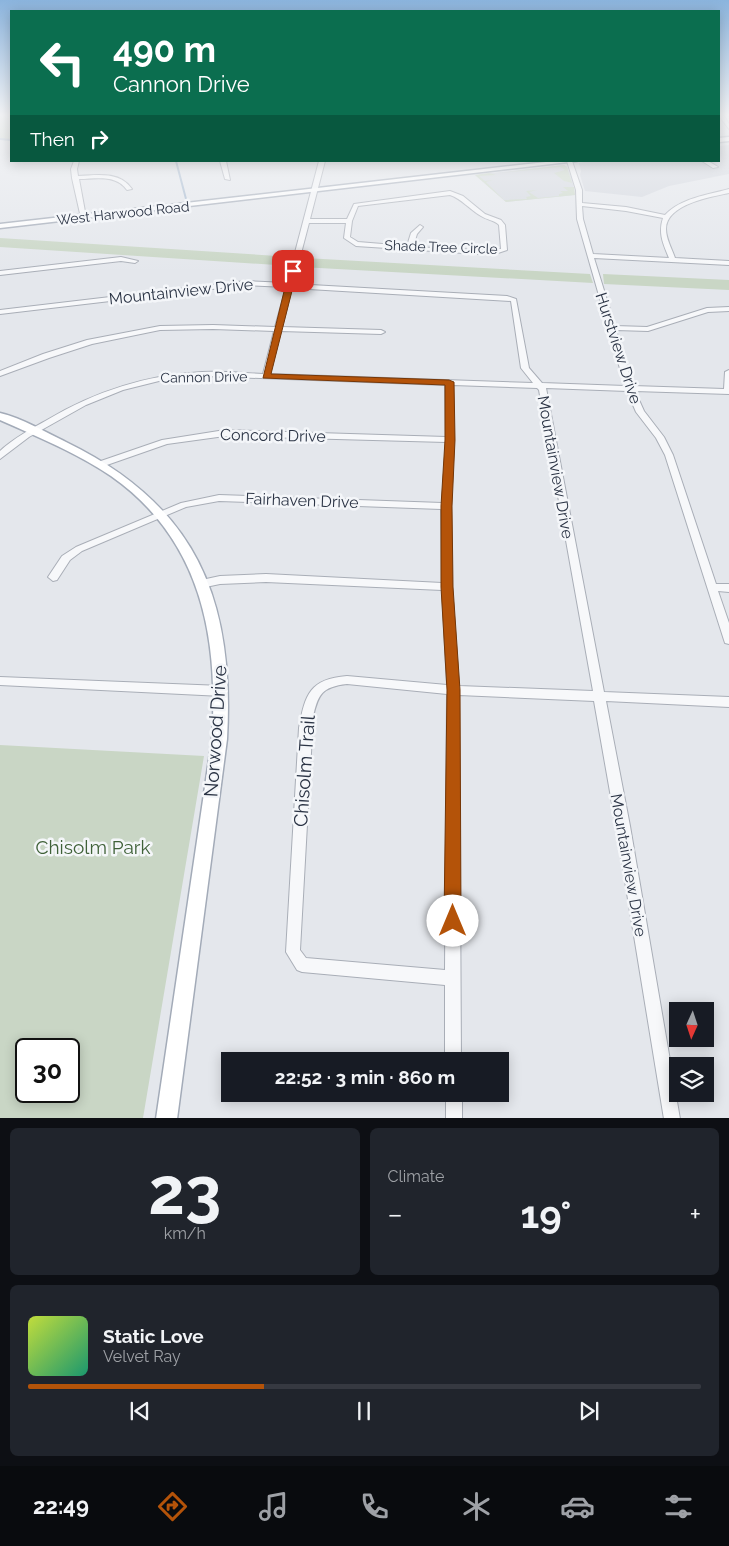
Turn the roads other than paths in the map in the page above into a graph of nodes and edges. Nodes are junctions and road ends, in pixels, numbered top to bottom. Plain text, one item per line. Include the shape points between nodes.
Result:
1 (74, 168) edge
2 (225, 168) edge
3 (320, 168) edge
4 (483, 168) edge
5 (514, 168) edge
6 (572, 168) edge
7 (75, 178) junction
8 (228, 179) dead end
9 (129, 190) dead end
10 (314, 190) junction
11 (729, 191) edge
12 (580, 204) junction
13 (83, 215) junction
14 (666, 217) junction
15 (306, 221) junction
16 (349, 221) junction
17 (0, 222) edge
18 (0, 226) edge
19 (420, 227) dead end
20 (410, 247) junction
21 (590, 256) junction
22 (673, 260) junction
23 (135, 261) dead end
24 (729, 263) edge
25 (0, 273) edge
26 (290, 284) junction
27 (729, 309) edge
28 (0, 312) edge
29 (612, 328) junction
30 (278, 329) junction
31 (380, 332) dead end
32 (729, 372) edge
33 (0, 374) edge
34 (266, 376) junction
35 (449, 382) junction
36 (541, 385) junction
37 (630, 389) junction
38 (728, 392) edge
39 (0, 416) edge
40 (33, 432) junction
41 (450, 440) junction
42 (0, 456) edge
43 (101, 464) junction
44 (446, 506) junction
45 (160, 516) junction
46 (53, 577) dead end
47 (201, 584) junction
48 (447, 587) junction
49 (712, 587) junction
50 (729, 588) edge
51 (729, 640) edge
52 (0, 681) edge
53 (453, 690) junction
54 (222, 691) junction
55 (598, 697) junction
56 (729, 702) edge
57 (452, 978) junction
58 (453, 1052) edge
59 (454, 1102) edge
60 (166, 1118) edge
61 (454, 1118) edge
62 (672, 1118) edge

1 - 7 street
2 - 8 street
3 - 10 street
4 - 10 main road, West Harwood Road
5 - 10 main road, West Harwood Road
6 - 12 street, Hurstview Drive
7 - 9 street via 121,179
7 - 13 street
10 - 13 main road, West Harwood Road
10 - 15 street
11 - 14 street via 693,199
12 - 14 street
12 - 21 street, Hurstview Drive via 580,219
13 - 17 main road, West Harwood Road
13 - 18 main road, West Harwood Road
14 - 22 street via 664,233
15 - 16 street
15 - 26 street
16 - 20 street, Shade Tree Circle via 347,238 352,243
16 - 20 street, Shade Tree Circle via 353,208 358,204 444,193 461,197 482,215 502,225 505,248 498,252
19 - 20 street via 414,233
21 - 22 street
21 - 29 street, Hurstview Drive
22 - 24 street
23 - 25 street
26 - 28 street, Mountainview Drive via 225,284
26 - 30 street
26 - 36 street, Mountainview Drive via 513,299 526,368
27 - 29 street via 707,310 648,329
29 - 37 street, Hurstview Drive
30 - 31 street
30 - 33 street via 193,326 140,331 65,350
30 - 34 street
32 - 38 street
34 - 35 street, Cannon Drive
34 - 40 street, Cannon Drive via 204,374 128,384 80,404
35 - 36 street, Cannon Drive
35 - 41 street
36 - 37 street, Cannon Drive
36 - 55 street, Mountainview Drive
37 - 38 street, Cannon Drive
37 - 49 street, Hurstview Drive via 640,412 660,437 669,455
39 - 40 main road, Norwood Drive
40 - 42 street, Cannon Drive
40 - 43 main road, Norwood Drive
41 - 43 street, Concord Drive via 225,433 166,442
41 - 44 street
43 - 45 main road, Norwood Drive via 137,491
44 - 45 street, Fairhaven Drive via 219,498 184,506
44 - 48 street
45 - 46 street, Fairhaven Drive via 70,555
45 - 47 main road, Norwood Drive via 179,541
47 - 48 street via 266,578
47 - 54 main road, Norwood Drive via 216,631
48 - 53 street
49 - 50 street
49 - 51 street, Hurstview Drive
52 - 54 street
53 - 55 street, Chisolm Trail
53 - 57 street
53 - 57 street, Chisolm Trail via 347,680 329,681 316,691 305,728 292,952 302,965
54 - 60 main road, Norwood Drive via 216,769
55 - 56 street, Chisolm Trail
55 - 62 street, Mountainview Drive
57 - 58 street
59 - 61 street

